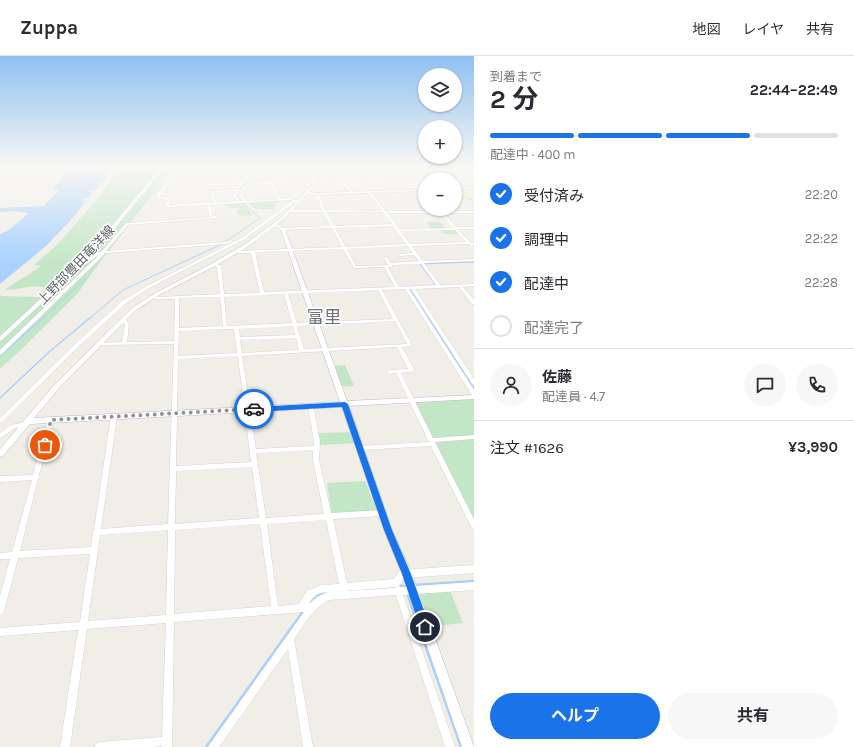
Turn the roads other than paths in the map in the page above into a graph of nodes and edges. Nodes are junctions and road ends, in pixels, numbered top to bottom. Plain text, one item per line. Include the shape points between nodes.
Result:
1 (135, 199) edge
2 (170, 199) edge
3 (214, 199) edge
4 (237, 199) edge
5 (244, 199) edge
6 (288, 199) edge
7 (319, 199) edge
8 (375, 199) edge
9 (280, 200) joint
10 (300, 201) joint
11 (238, 202) junction
12 (246, 202) junction
13 (208, 203) junction
14 (215, 203) junction
15 (289, 212) junction
16 (325, 212) junction
17 (385, 212) junction
18 (418, 212) edge
19 (462, 212) edge
20 (474, 212) edge
21 (444, 216) edge
22 (217, 217) dead end
23 (212, 218) junction
24 (275, 225) junction
25 (394, 226) junction
26 (334, 228) junction
27 (455, 228) junction
28 (474, 228) edge
29 (283, 229) junction
30 (398, 230) junction
31 (252, 233) junction
32 (469, 243) junction
33 (474, 244) edge
34 (409, 245) junction
35 (344, 248) junction
36 (474, 248) edge
37 (291, 250) junction
38 (253, 251) junction
39 (103, 252) junction
40 (236, 252) junction
41 (416, 254) junction
42 (400, 255) dead end
43 (386, 258) dead end
44 (474, 260) edge
45 (422, 263) junction
46 (215, 264) junction
47 (387, 265) junction
48 (75, 270) junction
49 (460, 285) junction
50 (474, 285) edge
51 (439, 286) junction
52 (398, 288) junction
53 (409, 288) junction
54 (379, 289) junction
55 (306, 292) junction
56 (286, 293) junction
57 (262, 294) junction
58 (222, 296) junction
59 (176, 297) junction
60 (151, 298) junction
61 (474, 303) edge
62 (123, 320) junction
63 (396, 320) junction
64 (317, 324) junction
65 (294, 325) junction
66 (225, 328) junction
67 (236, 328) junction
68 (176, 330) junction
69 (298, 336) junction
70 (0, 339) edge
71 (238, 339) junction
72 (176, 342) junction
73 (98, 344) junction
74 (124, 344) junction
75 (399, 346) junction
76 (326, 349) junction
77 (302, 351) junction
78 (0, 353) edge
79 (240, 354) junction
80 (175, 358) junction
81 (397, 371) junction
82 (390, 372) dead end
83 (474, 383) edge
84 (474, 396) edge
85 (412, 400) junction
86 (345, 404) junction
87 (311, 406) junction
88 (248, 410) junction
89 (174, 413) junction
90 (114, 416) junction
91 (51, 420) junction
92 (0, 421) edge
93 (27, 422) junction
94 (0, 436) edge
95 (474, 437) edge
96 (432, 442) junction
97 (316, 448) junction
98 (360, 448) junction
99 (254, 451) junction
100 (0, 454) edge
101 (255, 464) junction
102 (173, 469) junction
103 (37, 477) junction
104 (0, 478) edge
105 (382, 513) junction
106 (327, 516) junction
107 (263, 520) junction
108 (474, 526) edge
109 (172, 527) junction
110 (96, 532) junction
111 (94, 550) junction
112 (16, 555) junction
113 (0, 556) edge
114 (474, 570) edge
115 (344, 586) junction
116 (404, 586) junction
117 (474, 586) edge
118 (306, 608) junction
119 (275, 610) junction
120 (0, 611) edge
121 (170, 619) junction
122 (82, 626) junction
123 (0, 632) edge
124 (290, 638) junction
125 (167, 744) edge
126 (64, 747) edge
127 (99, 747) edge
128 (213, 747) edge
129 (308, 747) edge
130 (450, 747) edge
131 (468, 747) edge

1 - 48 street, 上野部豊田竜洋線
2 - 13 street via 168,206
3 - 14 street
4 - 11 street
5 - 12 street
6 - 9 street
7 - 16 street
8 - 17 street
9 - 12 street
10 - 15 street
10 - 31 street via 290,204
11 - 12 street
11 - 14 street
13 - 14 street
13 - 23 street
15 - 16 street
15 - 24 street
16 - 17 street
16 - 26 street
17 - 18 street
17 - 25 street
19 - 20 street
21 - 27 street
22 - 23 street
23 - 39 street via 130,223
24 - 29 street
24 - 40 street
25 - 26 street
25 - 30 street
26 - 29 street
26 - 35 street
27 - 28 street
27 - 30 street
27 - 32 street
29 - 37 street
30 - 34 street
31 - 39 street via 227,243
31 - 92 street via 124,302 79,342
32 - 33 street
32 - 34 street
32 - 36 street
34 - 35 street
34 - 41 street
35 - 37 street
35 - 47 street via 355,267
37 - 38 street
37 - 55 street
38 - 40 street
38 - 57 street
39 - 48 street
39 - 78 street
40 - 46 street
41 - 42 street
41 - 45 street
43 - 47 street
44 - 45 street
45 - 47 street
45 - 51 street
46 - 58 street via 219,266
46 - 60 street
47 - 52 street
48 - 70 street, 上野部豊田竜洋線
49 - 50 street
49 - 51 street
49 - 61 street
51 - 53 street
52 - 53 street
52 - 54 street
53 - 83 street
53 - 84 street
54 - 55 street
54 - 63 street
55 - 56 street
55 - 64 street
56 - 57 street
56 - 65 street
57 - 58 street
58 - 59 street
58 - 66 street
59 - 60 street
59 - 68 street
60 - 62 street
62 - 73 street
62 - 74 street via 127,324
63 - 64 street
63 - 75 street via 410,345
64 - 65 street
64 - 76 street
65 - 67 street
65 - 69 street
66 - 67 street
66 - 68 street
67 - 71 street
68 - 72 street
69 - 71 street
69 - 77 street
71 - 79 street
72 - 74 street
72 - 80 street
73 - 74 street
73 - 93 street via 57,386
75 - 76 street
75 - 81 street via 411,369
76 - 77 street
76 - 86 street
77 - 79 street
79 - 80 street
79 - 88 street
80 - 89 street
81 - 82 street
81 - 85 street
84 - 85 street
85 - 86 street
85 - 96 street
86 - 87 street
86 - 98 street
87 - 88 street
87 - 97 street
88 - 89 street
88 - 99 street
89 - 90 street
89 - 102 street
90 - 91 street
90 - 110 street
91 - 93 street
91 - 103 street
93 - 94 street via 13,426
93 - 100 street
95 - 96 street
96 - 98 street
96 - 108 street
97 - 99 street
97 - 106 street
98 - 105 street
99 - 101 street
101 - 102 street
101 - 107 street
102 - 109 street
103 - 104 street
103 - 112 street
105 - 106 street
105 - 116 street
106 - 107 street
106 - 115 street
107 - 109 street
107 - 119 street
109 - 110 street
109 - 121 street
110 - 111 street
111 - 112 street
111 - 122 street
112 - 113 street
112 - 120 street
114 - 116 street
115 - 116 street
115 - 118 street via 321,589 310,594
116 - 117 street
116 - 118 street via 328,596
116 - 130 street
116 - 131 street
118 - 119 street
118 - 124 street
119 - 121 street
121 - 122 street
121 - 125 street
122 - 123 street
122 - 126 street
124 - 128 street
124 - 129 street
125 - 127 street

